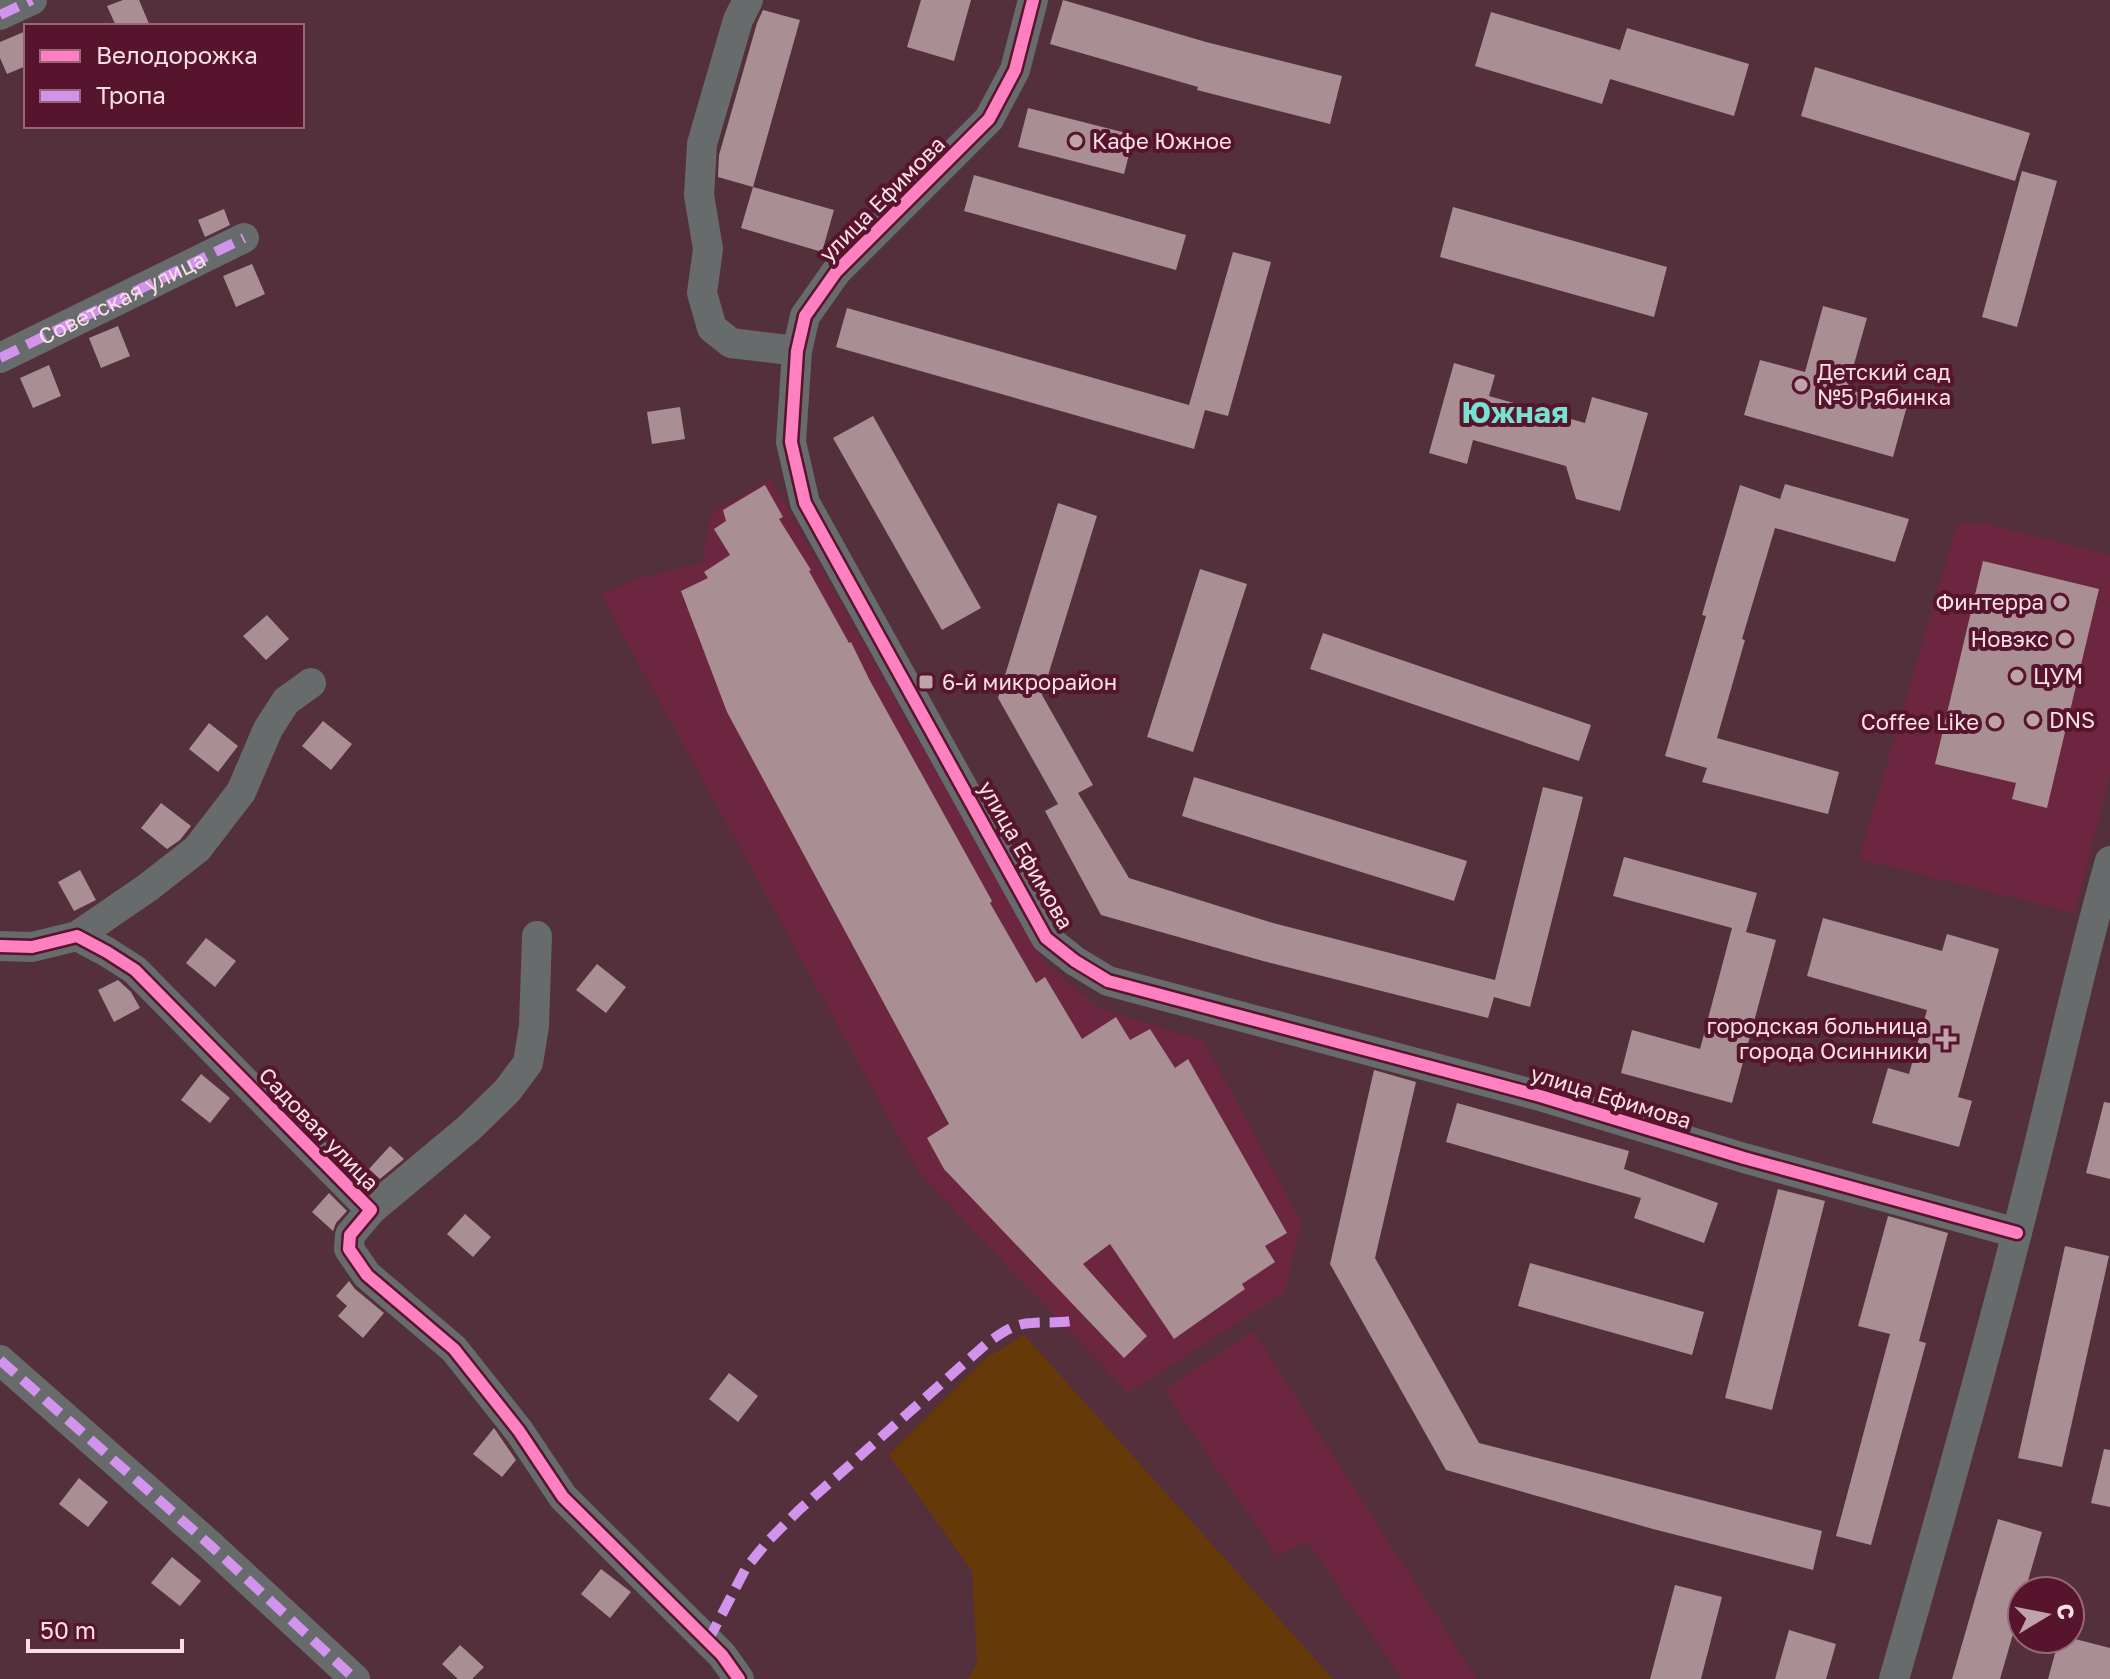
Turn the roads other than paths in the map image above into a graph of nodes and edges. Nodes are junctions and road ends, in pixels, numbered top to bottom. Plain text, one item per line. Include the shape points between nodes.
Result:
1 (32, 0) edge
2 (748, 0) edge
3 (1033, 0) edge
4 (0, 15) edge
5 (244, 238) dead end
6 (797, 351) junction
7 (0, 358) edge
8 (311, 683) dead end
9 (2110, 861) edge
10 (77, 936) junction
11 (537, 936) dead end
12 (0, 946) edge
13 (371, 1210) junction
14 (2017, 1233) junction
15 (0, 1360) edge
16 (355, 1679) edge
17 (739, 1679) edge
18 (1894, 1679) edge

1 - 4 street
2 - 6 street via 702,144 699,195 708,249 702,293 712,328 731,343
3 - 6 street, улица Ефимова via 1015,70 989,119 836,272 805,316
5 - 7 street, Советская улица
6 - 14 street, улица Ефимова via 791,442 805,503 1046,938 1075,961 1108,981 1540,1096
8 - 10 street via 286,701 241,792 197,849
9 - 14 street
10 - 12 street via 32,947
10 - 13 street, Садовая улица via 135,970
11 - 13 street via 528,1063 469,1128
13 - 17 street, Садовая улица via 350,1235 349,1249 367,1275 454,1349 563,1497 722,1655
14 - 18 street
15 - 16 street

